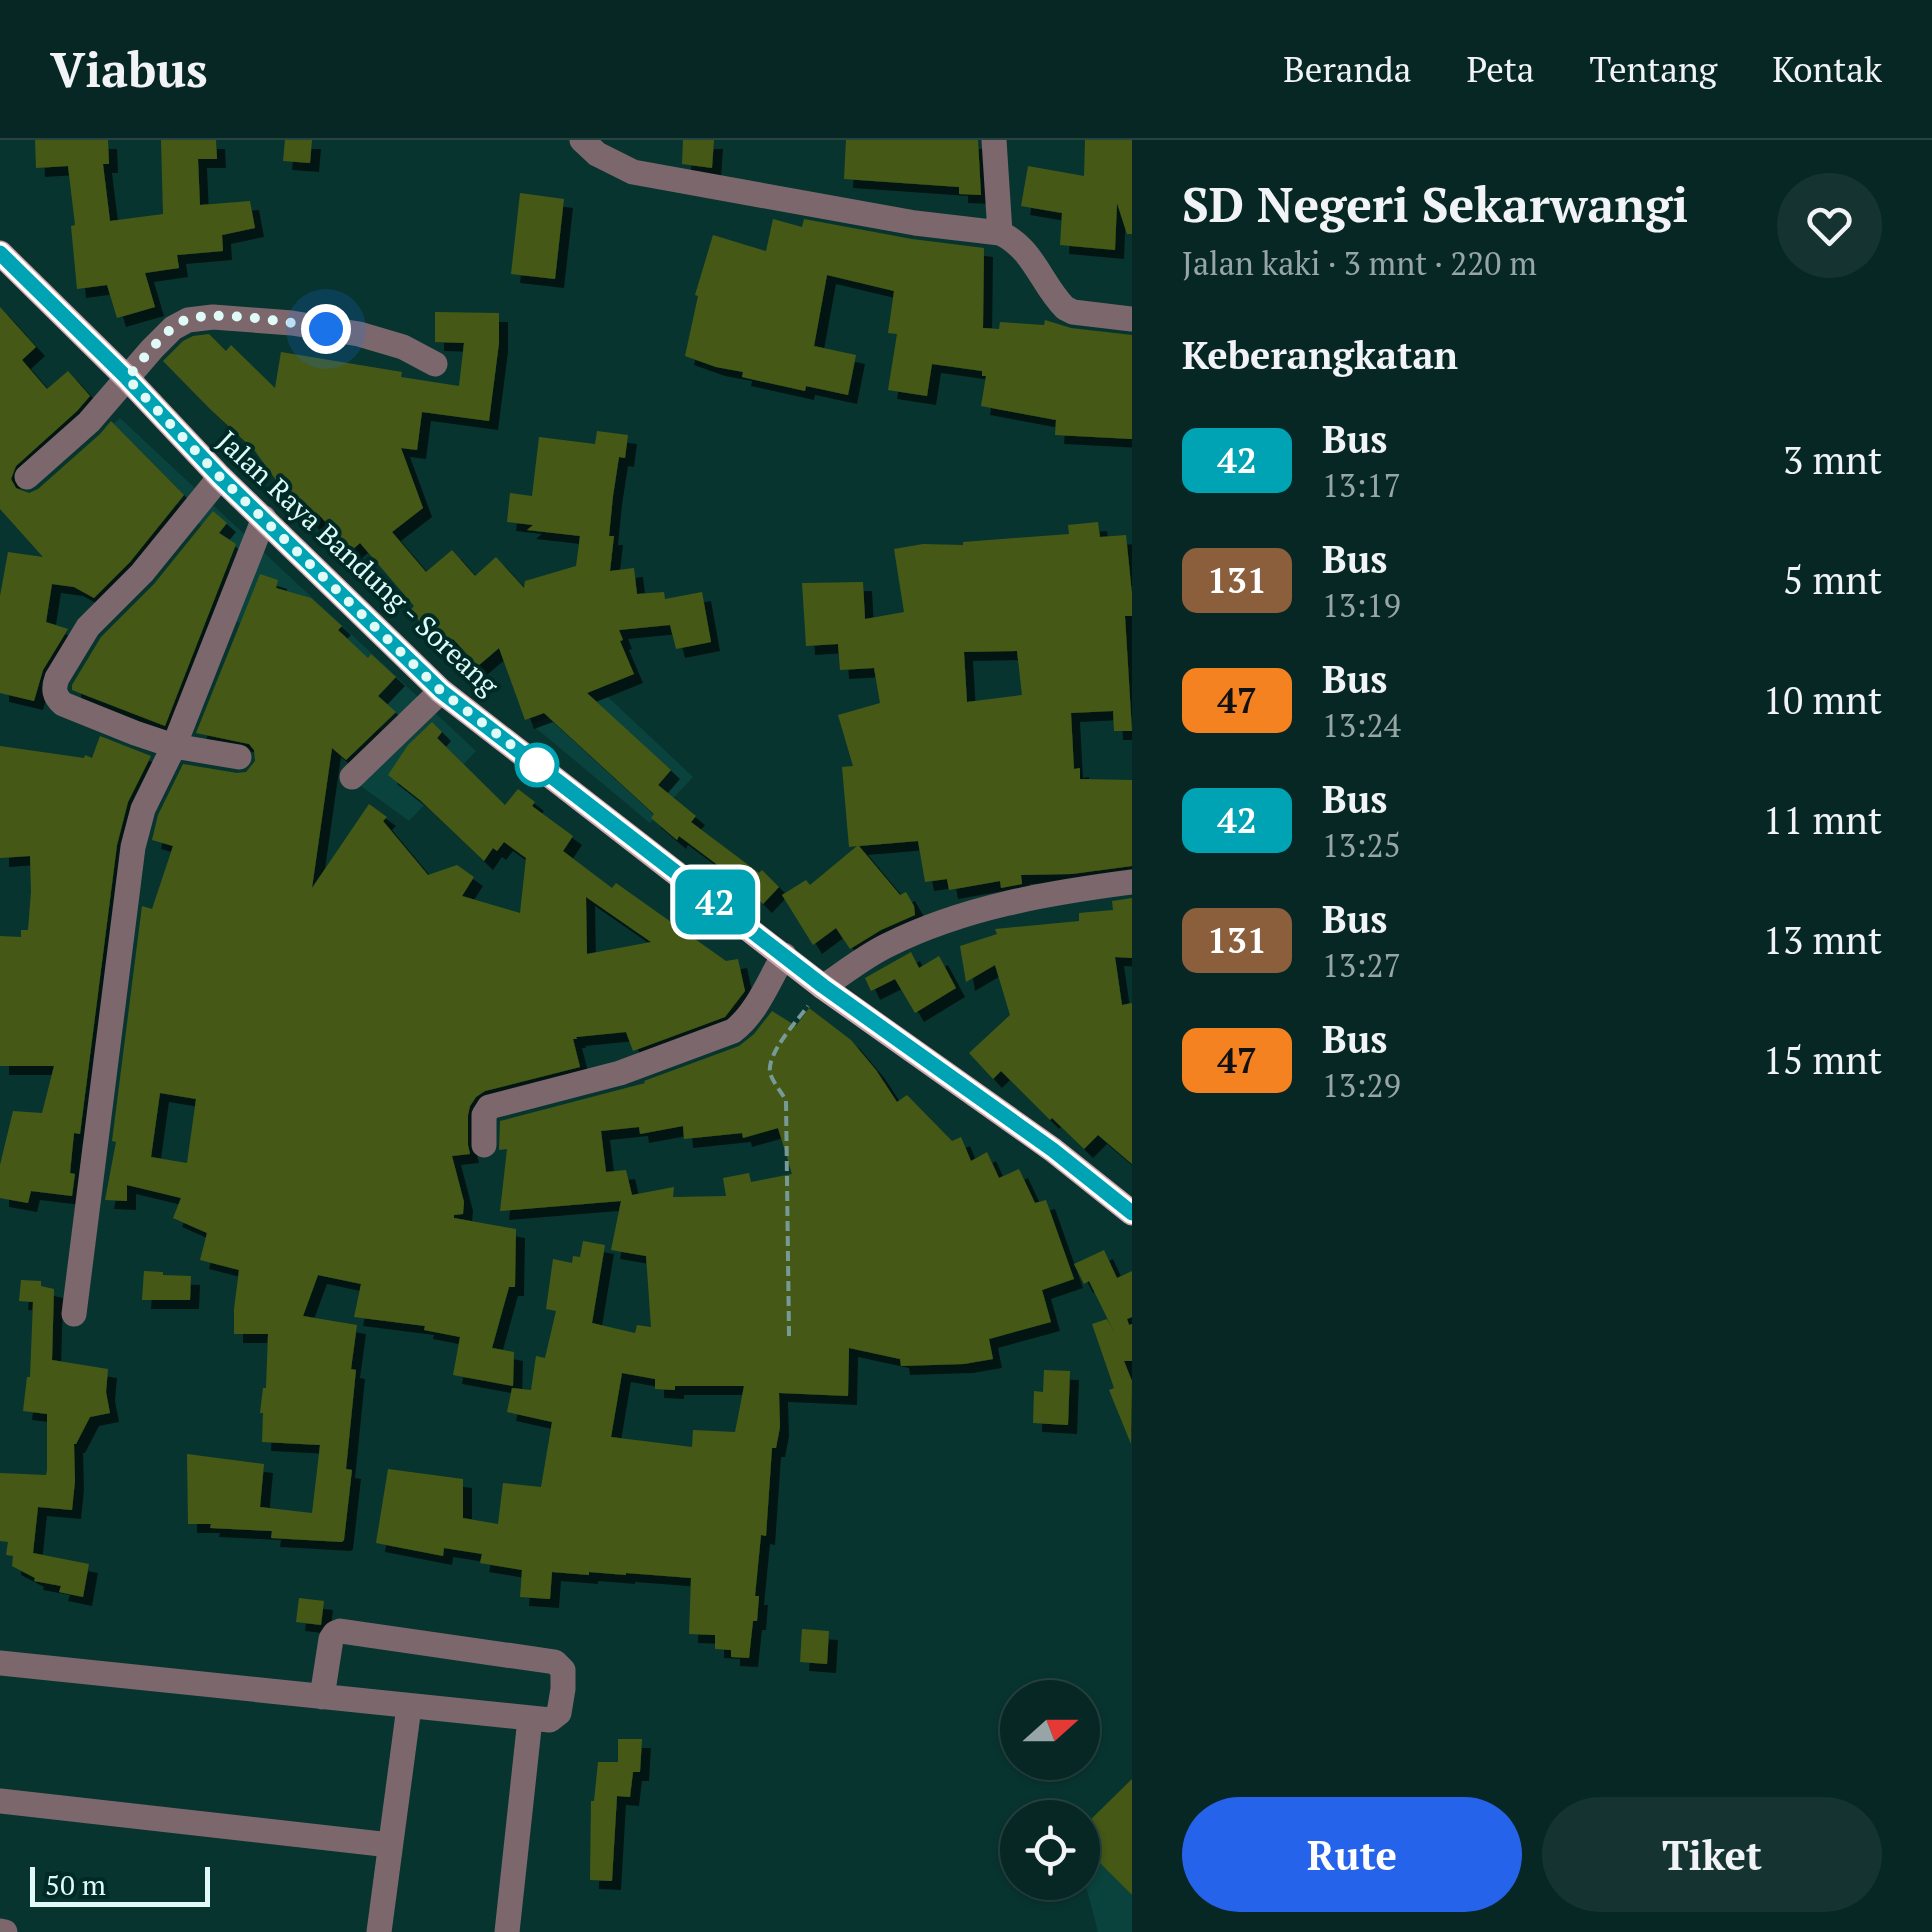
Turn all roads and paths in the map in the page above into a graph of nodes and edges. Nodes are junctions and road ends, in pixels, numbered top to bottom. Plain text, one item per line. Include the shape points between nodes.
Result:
1 (582, 140) edge
2 (994, 140) edge
3 (1000, 234) junction
4 (0, 253) edge
5 (1132, 318) edge
6 (435, 364) dead end
7 (127, 378) junction
8 (220, 477) junction
9 (26, 478) dead end
10 (264, 518) junction
11 (441, 691) junction
12 (174, 746) junction
13 (238, 757) dead end
14 (352, 776) dead end
15 (1132, 882) edge
16 (784, 955) junction
17 (823, 986) junction
18 (484, 1145) dead end
19 (1132, 1213) edge
20 (74, 1314) dead end
21 (789, 1336) dead end
22 (0, 1663) edge
23 (322, 1698) junction
24 (409, 1706) junction
25 (530, 1719) junction
26 (0, 1801) edge
27 (390, 1845) junction
28 (379, 1932) edge
29 (507, 1932) edge

1 - 3 street via 633,172
2 - 3 street
3 - 5 street via 1030,256 1065,308
4 - 7 main road, Jalan Raya Bandung - Soreang
6 - 7 street via 359,334 199,317 180,322
7 - 8 main road, Jalan Raya Bandung - Soreang
7 - 9 street via 90,422
8 - 10 main road, Jalan Raya Bandung - Soreang
8 - 12 street via 142,573 88,626 54,686 57,698 80,712
10 - 11 main road, Jalan Raya Bandung - Soreang
10 - 12 street
11 - 14 street
11 - 16 main road, Jalan Raya Bandung - Soreang
12 - 13 street
12 - 20 street via 133,846
15 - 17 street via 971,912 884,947
16 - 17 main road, Jalan Raya Bandung - Soreang
16 - 18 street via 733,1031 620,1073 490,1107 484,1112
17 - 19 main road, Jalan Raya Bandung - Soreang
17 - 21 path via 770,1061 786,1102
22 - 23 street
23 - 24 street
23 - 25 street via 331,1639 340,1631 555,1662 564,1689 559,1714
24 - 25 street
24 - 27 street
25 - 29 street
26 - 27 street
27 - 28 street

